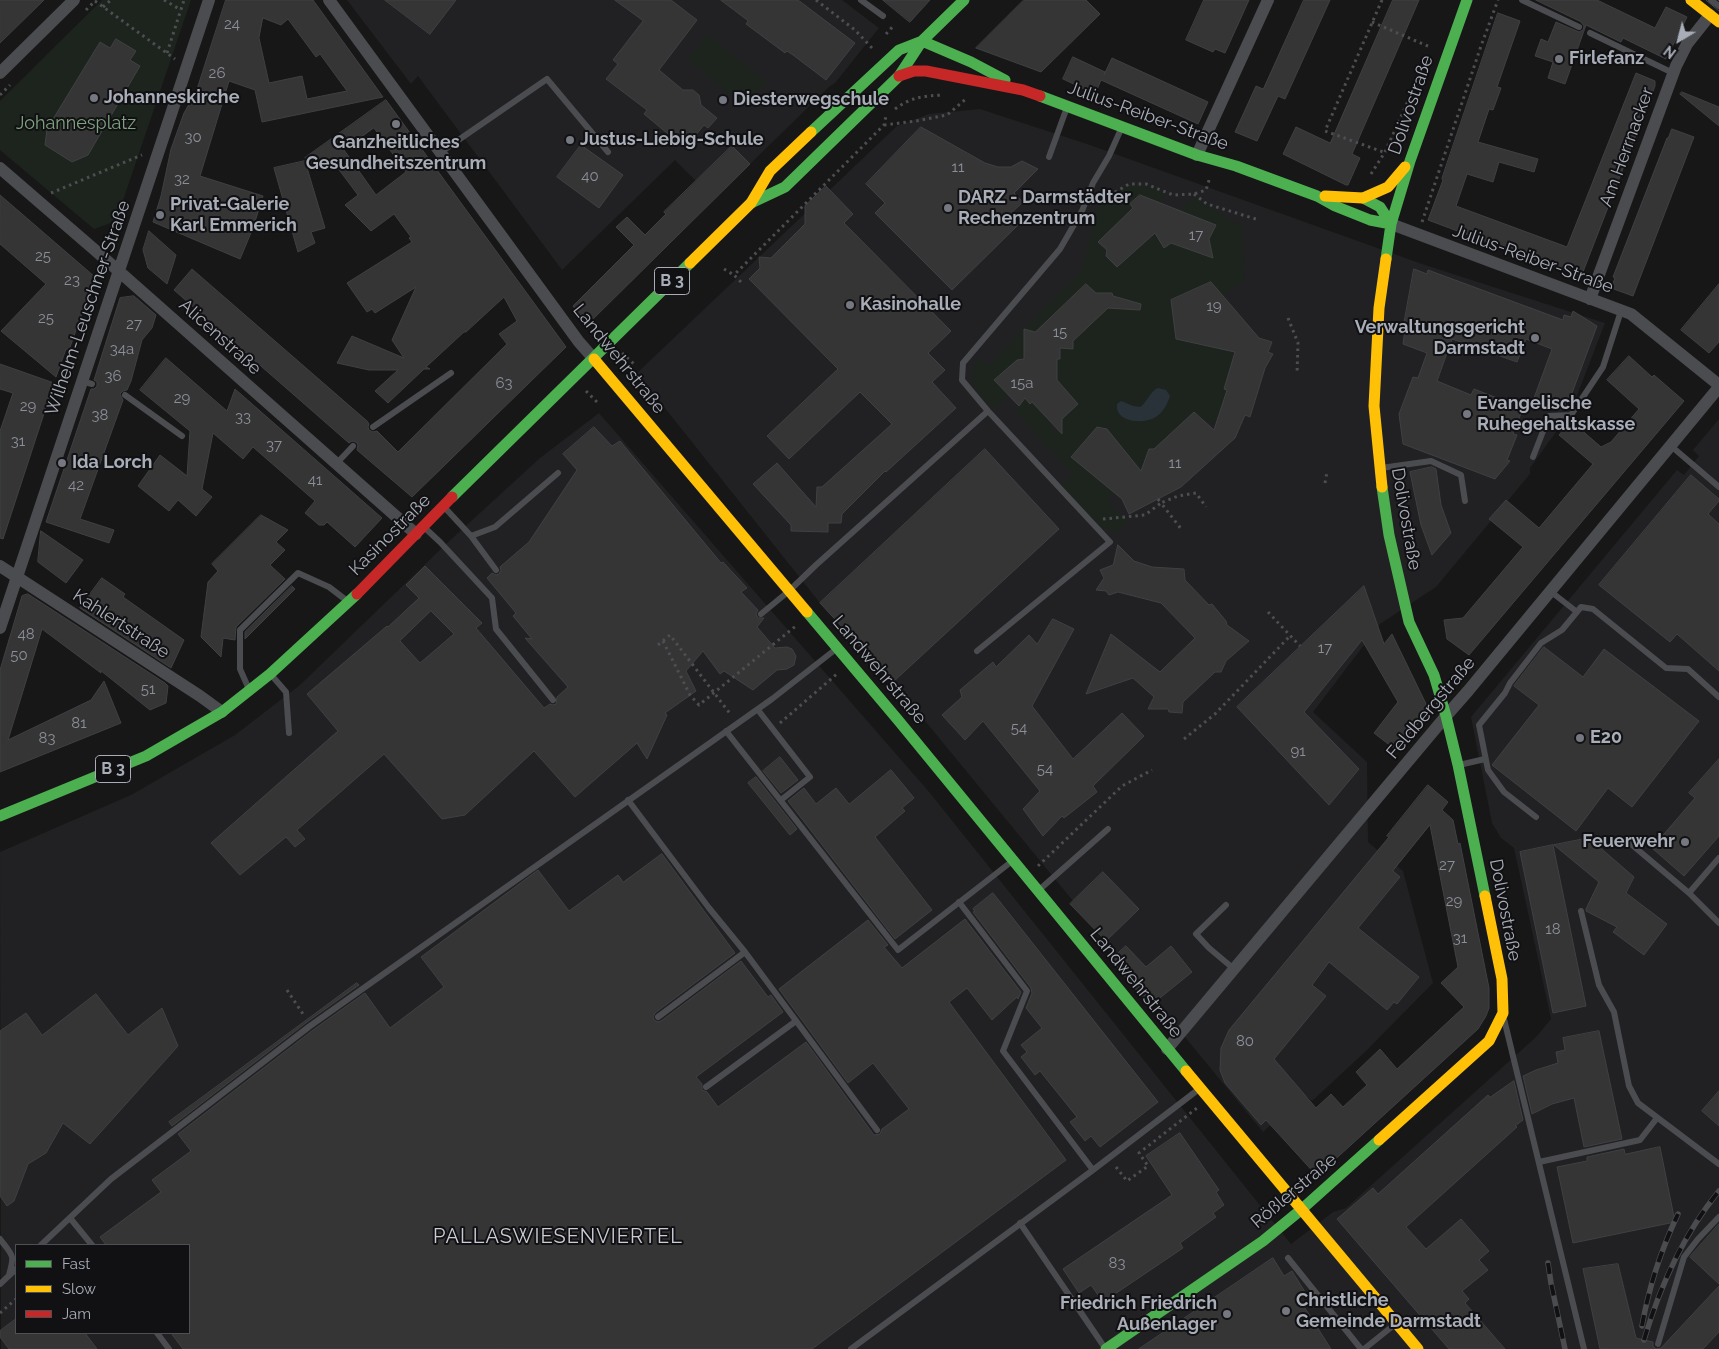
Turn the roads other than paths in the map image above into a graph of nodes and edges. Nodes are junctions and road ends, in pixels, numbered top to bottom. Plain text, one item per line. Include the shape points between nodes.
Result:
1 (74, 0) edge
2 (209, 0) edge
3 (329, 0) edge
4 (861, 0) edge
5 (964, 0) edge
6 (1268, 0) edge
7 (1468, 0) edge
8 (1522, 0) edge
9 (1691, 0) edge
10 (1711, 0) edge
11 (1716, 14) edge
12 (883, 16) dead end
13 (1579, 27) dead end
14 (1590, 33) dead end
15 (922, 42) junction
16 (0, 73) edge
17 (1674, 73) junction
18 (898, 76) junction
19 (1022, 90) junction
20 (1067, 106) junction
21 (1122, 127) junction
22 (441, 152) junction
23 (608, 152) dead end
24 (1197, 155) junction
25 (1049, 158) dead end
26 (1410, 161) junction
27 (0, 168) edge
28 (1317, 196) junction
29 (1363, 198) junction
30 (751, 203) junction
31 (1391, 224) junction
32 (119, 271) junction
33 (1590, 299) junction
34 (1621, 310) junction
35 (594, 359) junction
36 (451, 373) dead end
37 (1719, 386) edge
38 (125, 395) dead end
39 (988, 411) junction
40 (373, 427) dead end
41 (182, 436) dead end
42 (353, 446) dead end
43 (1671, 446) junction
44 (1533, 457) dead end
45 (336, 464) junction
46 (1379, 468) junction
47 (558, 473) dead end
48 (1719, 487) edge
49 (1465, 501) dead end
50 (444, 506) junction
51 (419, 530) junction
52 (471, 536) junction
53 (0, 566) edge
54 (496, 570) dead end
55 (16, 577) junction
56 (789, 591) junction
57 (1550, 591) junction
58 (349, 602) junction
59 (1577, 612) junction
60 (761, 614) dead end
61 (0, 628) edge
62 (837, 648) junction
63 (977, 651) dead end
64 (270, 674) junction
65 (249, 690) junction
66 (1719, 696) edge
67 (553, 700) dead end
68 (758, 710) junction
69 (222, 712) junction
70 (1446, 716) junction
71 (726, 731) junction
72 (289, 733) dead end
73 (1486, 759) junction
74 (1458, 765) junction
75 (628, 800) junction
76 (781, 800) junction
77 (0, 816) edge
78 (1536, 817) dead end
79 (1108, 829) dead end
80 (1631, 844) dead end
81 (1719, 858) edge
82 (1014, 860) junction
83 (1038, 890) junction
84 (1689, 893) junction
85 (959, 902) junction
86 (1226, 905) dead end
87 (1581, 911) dead end
88 (1719, 923) edge
89 (745, 952) junction
90 (1234, 969) junction
91 (1503, 1013) junction
92 (658, 1017) dead end
93 (796, 1021) junction
94 (1489, 1041) joint
95 (1167, 1049) junction
96 (706, 1087) dead end
97 (1200, 1088) junction
98 (1657, 1118) junction
99 (877, 1130) dead end
100 (1540, 1162) junction
101 (1719, 1164) edge
102 (1093, 1170) junction
103 (1302, 1209) junction
104 (1719, 1216) edge
105 (70, 1218) junction
106 (1020, 1223) junction
107 (0, 1239) edge
108 (42, 1244) edge
109 (91, 1244) edge
110 (1288, 1258) dead end
111 (15, 1270) edge
112 (9, 1275) junction
113 (0, 1284) edge
114 (1396, 1323) junction
115 (158, 1334) edge
116 (1658, 1344) dead end
117 (169, 1349) edge
118 (851, 1349) edge
119 (1106, 1349) edge
120 (1362, 1349) edge
121 (1418, 1349) edge
122 (1584, 1349) edge

1 - 16 street
2 - 32 street, Wilhelm-Leuschner-Straße
3 - 22 street, Landwehrstraße
4 - 12 lane
5 - 15 street, Kasinostraße / B 3
6 - 24 street
7 - 26 street, Dolivostraße
8 - 13 lane
9 - 11 street
10 - 11 lane
11 - 17 street, Am Herrnacker via 1688,44
14 - 17 lane
15 - 18 street, Kasinostraße / B 3
15 - 19 street, Julius-Reiber-Straße via 971,62
15 - 30 street, Kasinostraße / B 3 via 899,50 818,124 770,170
17 - 33 street, Am Herrnacker
18 - 19 street, Julius-Reiber-Straße via 926,71
18 - 30 street, Kasinostraße / B 3 via 785,188
19 - 20 street, Julius-Reiber-Straße
20 - 21 street, Julius-Reiber-Straße
20 - 25 lane
21 - 24 street, Julius-Reiber-Straße
21 - 39 lane via 1060,249 962,362 962,380
22 - 23 lane via 547,78
22 - 35 street, Landwehrstraße
24 - 28 street, Julius-Reiber-Straße
26 - 29 street, Julius-Reiber-Straße via 1388,186
26 - 31 street, Dolivostraße
27 - 32 street, Alicenstraße
28 - 29 street, Julius-Reiber-Straße
28 - 31 street, Julius-Reiber-Straße via 1370,220
29 - 31 street via 1380,207
30 - 35 street, Kasinostraße / B 3
31 - 33 street, Julius-Reiber-Straße
31 - 46 street, Dolivostraße via 1378,318 1374,406
32 - 45 street, Alicenstraße
32 - 55 street, Wilhelm-Leuschner-Straße via 87,382
33 - 34 street, Julius-Reiber-Straße
34 - 37 street, Julius-Reiber-Straße via 1631,314
34 - 44 lane via 1603,366 1571,415 1549,416
35 - 50 street, Kasinostraße / B 3
35 - 56 street, Landwehrstraße
36 - 40 lane
37 - 43 street, Feldbergstraße
38 - 41 lane
39 - 56 lane
39 - 63 lane via 1110,542
42 - 45 lane
43 - 48 lane
43 - 57 street, Feldbergstraße
45 - 51 street, Alicenstraße
46 - 49 lane via 1431,461 1461,475
46 - 70 street, Dolivostraße via 1389,535 1409,622 1434,675
47 - 52 lane via 495,527
50 - 51 street, Kasinostraße / B 3
50 - 52 lane
51 - 58 street, Kasinostraße / B 3
51 - 67 lane via 440,542 492,598 496,629
52 - 54 lane
53 - 55 street, Kahlertstraße
55 - 61 street, Wilhelm-Leuschner-Straße
55 - 69 street, Kahlertstraße
56 - 60 lane
56 - 62 street, Landwehrstraße
57 - 59 lane
57 - 70 street, Feldbergstraße
58 - 64 street, Kasinostraße / B 3
58 - 65 lane via 329,586 298,573 240,630 240,669
59 - 66 lane via 1581,607 1593,609 1666,668 1688,669
59 - 73 lane via 1562,630 1541,643 1479,725
62 - 68 lane
62 - 82 street, Landwehrstraße
64 - 65 street, Kasinostraße / B 3
64 - 72 lane via 286,692
65 - 69 street, Kasinostraße / B 3
68 - 71 lane
68 - 76 lane via 810,777
69 - 77 street, Kasinostraße / B 3 via 146,756
70 - 74 street, Dolivostraße
70 - 90 street, Feldbergstraße
71 - 75 lane
71 - 76 lane
73 - 74 lane
73 - 78 lane via 1488,770 1504,792
74 - 91 street, Dolivostraße via 1502,979
75 - 89 lane
75 - 105 lane via 310,1026 110,1179
76 - 85 lane via 898,950
79 - 83 lane
80 - 84 lane
81 - 84 lane
82 - 83 street, Landwehrstraße
82 - 85 lane
83 - 95 street, Landwehrstraße
84 - 88 lane
85 - 102 lane via 1027,991 1003,1051
86 - 90 lane via 1196,934
87 - 98 lane via 1599,985 1614,1012 1630,1086 1638,1103
89 - 92 lane
89 - 93 lane
90 - 95 street, Feldbergstraße
91 - 94 street, Dolivostraße
91 - 100 lane
93 - 96 lane
93 - 99 lane
94 - 103 street, Rößlerstraße
95 - 97 street, Landwehrstraße
97 - 102 lane
97 - 103 street, Landwehrstraße
98 - 100 lane via 1640,1140
98 - 101 lane
100 - 122 lane
102 - 106 lane
103 - 114 street, Landwehrstraße
103 - 119 street, Rößlerstraße via 1262,1241
104 - 116 lane via 1684,1257
105 - 108 lane
105 - 109 lane
106 - 118 lane
106 - 119 lane
107 - 112 lane via 12,1254
110 - 120 lane
111 - 112 lane
112 - 113 lane
114 - 120 lane
114 - 121 street, Landwehrstraße
115 - 117 lane

